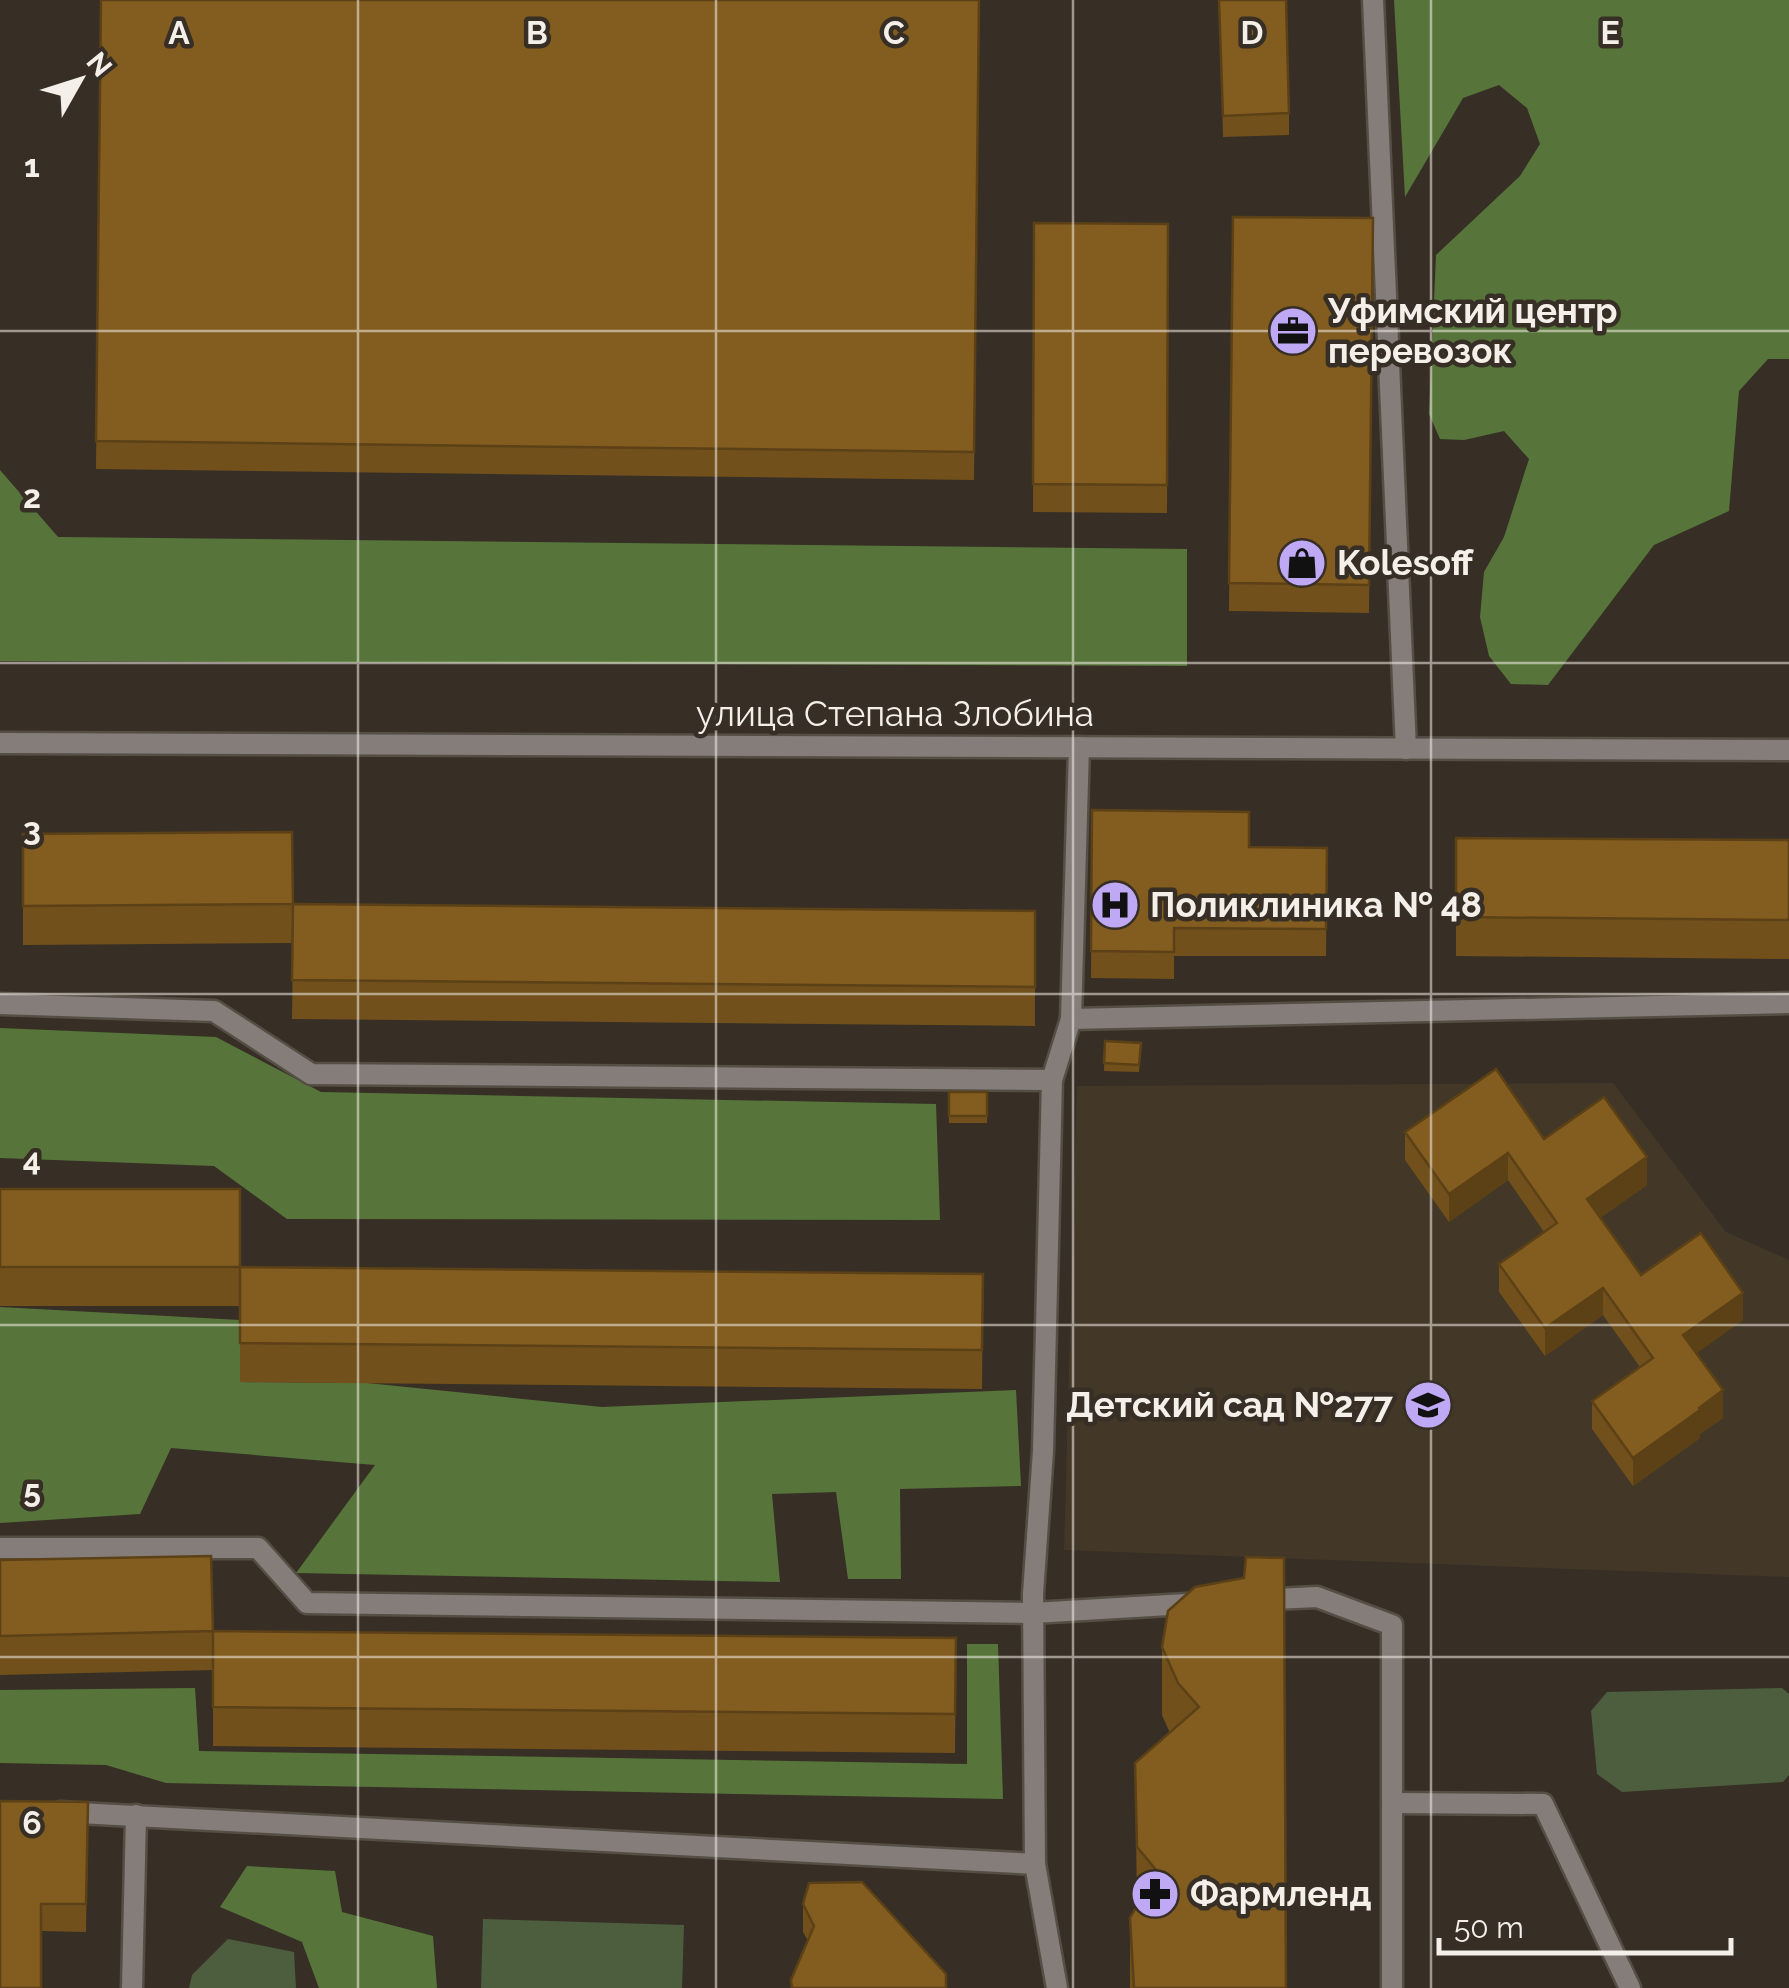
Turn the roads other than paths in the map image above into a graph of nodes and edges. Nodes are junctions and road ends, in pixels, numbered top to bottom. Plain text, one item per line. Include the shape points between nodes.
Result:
1 (1372, 0) edge
2 (0, 743) edge
3 (1078, 747) junction
4 (1406, 748) junction
5 (1789, 750) edge
6 (1789, 1003) edge
7 (0, 1004) edge
8 (1071, 1018) junction
9 (1052, 1080) junction
10 (0, 1548) edge
11 (1033, 1612) junction
12 (1393, 1803) junction
13 (39, 1811) edge
14 (136, 1815) junction
15 (1035, 1864) junction
16 (132, 1988) edge
17 (1057, 1988) edge
18 (1392, 1988) edge
19 (1630, 1988) edge

1 - 4 street
2 - 3 street, улица Степана Злобина
3 - 4 street, улица Степана Злобина
3 - 8 street
4 - 5 street, улица Степана Злобина
6 - 8 street
7 - 9 street via 214,1011 311,1074
8 - 9 street
9 - 11 street via 1044,1451
10 - 11 street via 258,1548 307,1604
11 - 12 street via 1317,1597 1392,1626
11 - 15 street
12 - 18 street
12 - 19 street via 1543,1804
13 - 14 street
14 - 15 street
14 - 16 street
15 - 17 street

